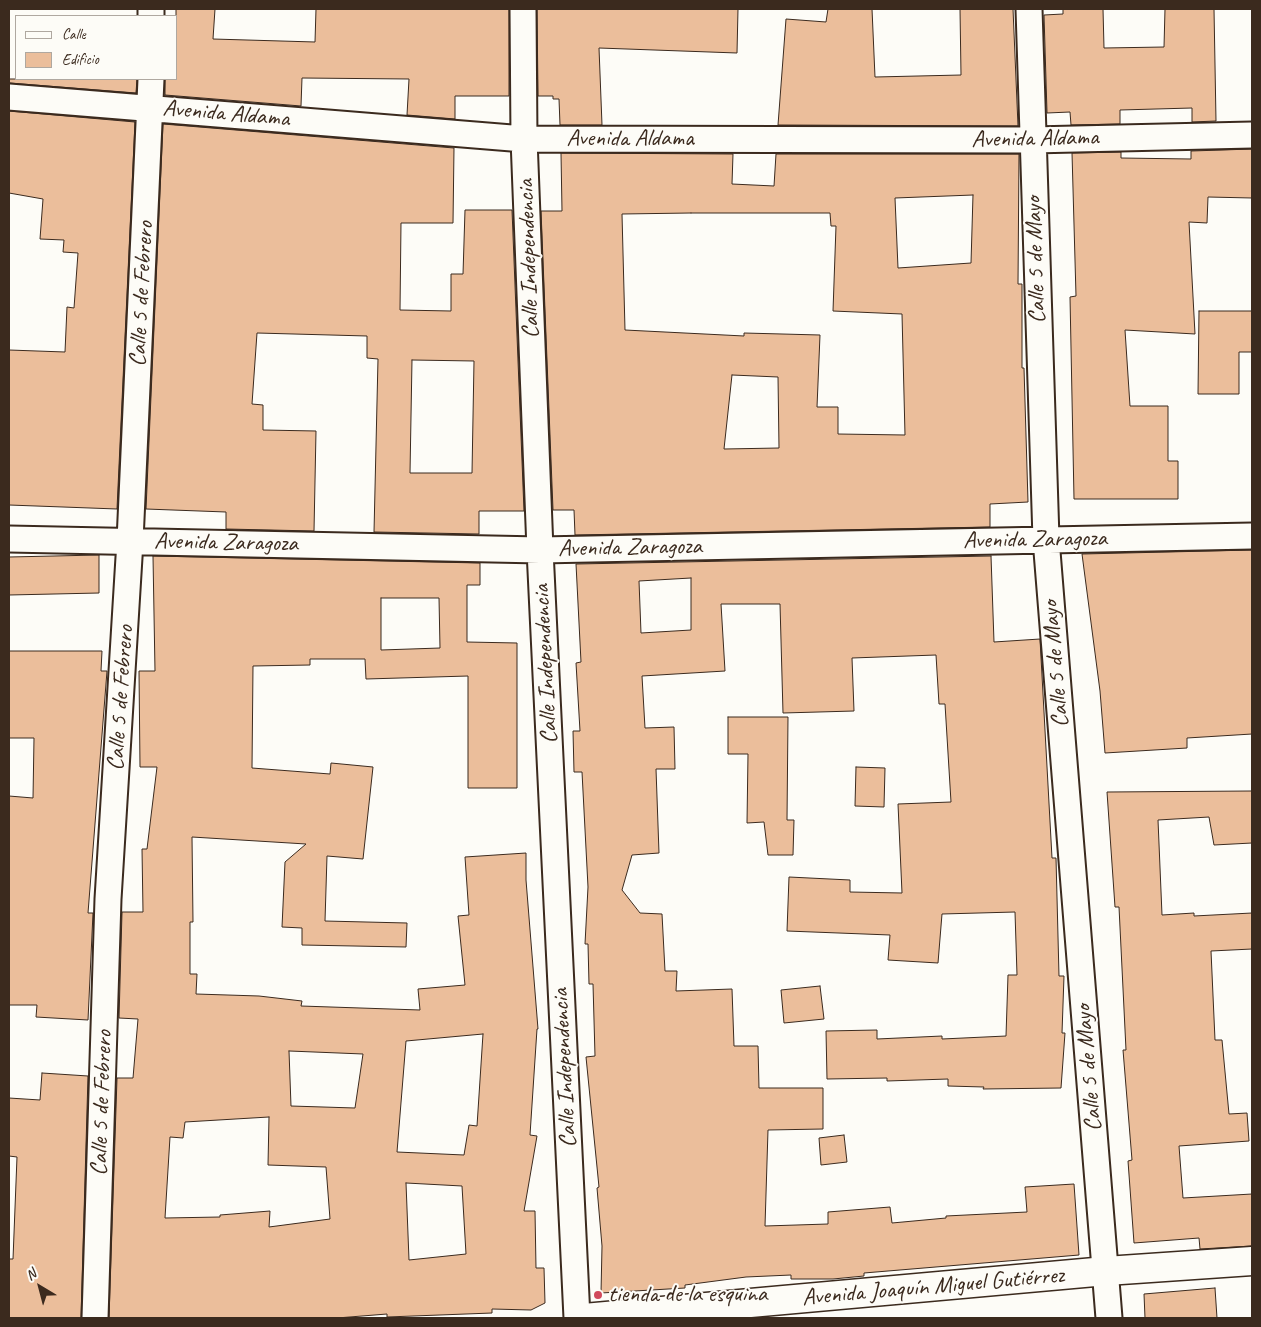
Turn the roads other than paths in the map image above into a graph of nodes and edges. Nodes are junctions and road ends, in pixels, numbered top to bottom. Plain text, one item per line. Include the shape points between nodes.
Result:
1 (523, 9) edge
2 (1029, 9) edge
3 (150, 80) edge
4 (9, 96) edge
5 (150, 108) junction
6 (1252, 135) edge
7 (524, 139) junction
8 (1032, 140) junction
9 (1252, 536) edge
10 (9, 539) edge
11 (1046, 539) junction
12 (130, 541) junction
13 (540, 550) junction
14 (1252, 1262) edge
15 (1106, 1271) junction
16 (95, 1318) edge
17 (577, 1318) edge
18 (584, 1318) edge
19 (1109, 1318) edge

1 - 7 street, Calle Independencia
2 - 8 street, Calle 5 de Mayo
3 - 5 street, Calle 5 de Febrero
4 - 5 street, Avenida Aldama
5 - 7 street, Avenida Aldama
5 - 12 street, Calle 5 de Febrero
6 - 8 street, Avenida Aldama
7 - 8 street, Avenida Aldama
7 - 13 street, Calle Independencia
8 - 11 street, Calle 5 de Mayo
9 - 11 street, Avenida Zaragoza
10 - 12 street, Avenida Zaragoza
11 - 13 street, Avenida Zaragoza
11 - 15 street, Calle 5 de Mayo
12 - 13 street, Avenida Zaragoza
12 - 16 street, Calle 5 de Febrero via 108,899
13 - 17 street, Calle Independencia
14 - 15 street, Avenida Joaquín Miguel Gutiérrez
15 - 18 street, Avenida Joaquín Miguel Gutiérrez
15 - 19 street, Calle 5 de Mayo

